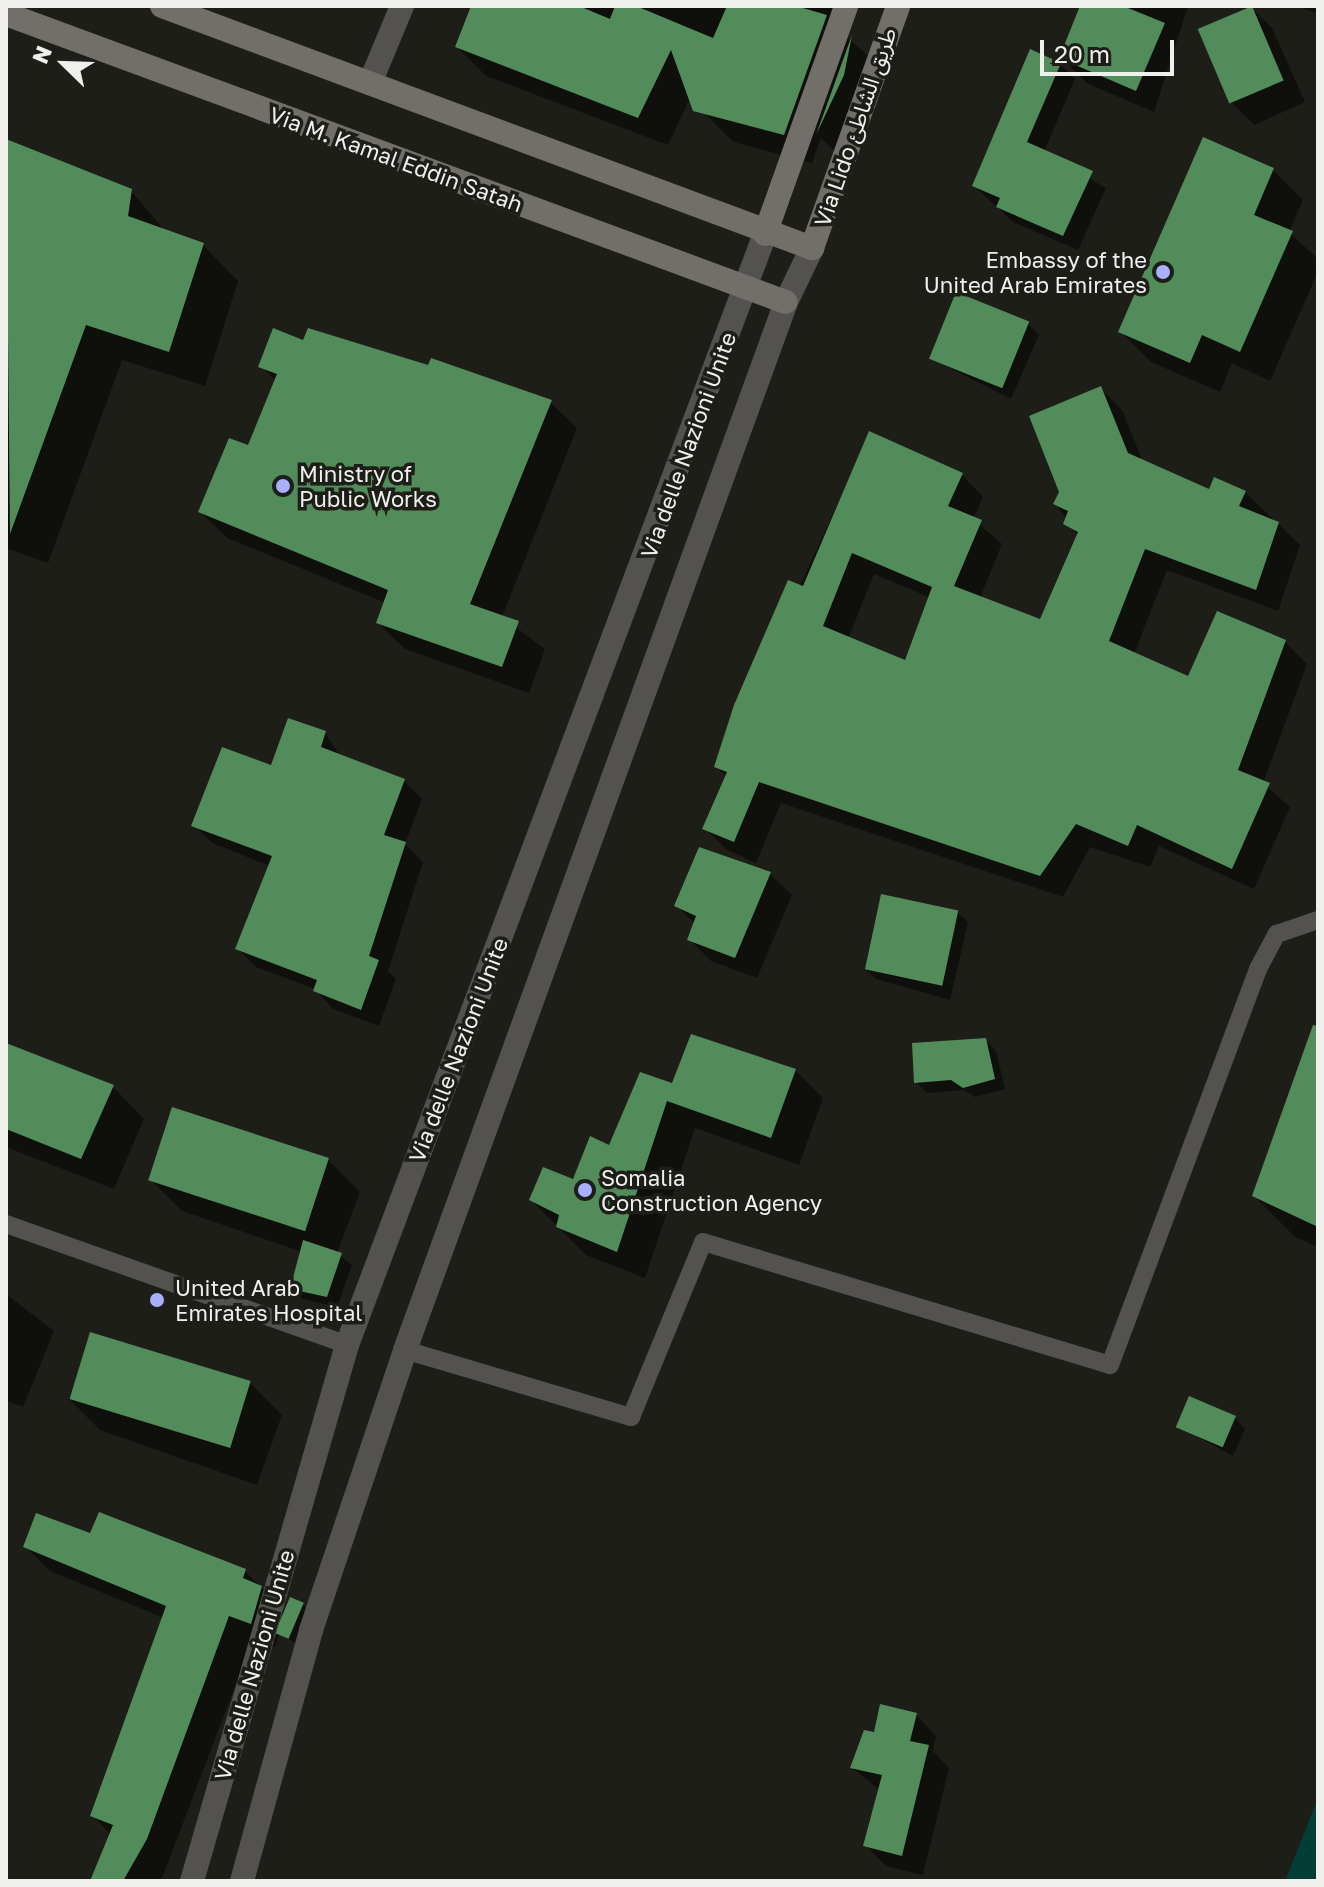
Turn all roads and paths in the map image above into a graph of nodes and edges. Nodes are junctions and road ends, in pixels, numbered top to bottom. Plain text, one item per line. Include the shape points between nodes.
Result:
1 (162, 6) edge
2 (402, 6) edge
3 (846, 6) edge
4 (898, 6) edge
5 (6, 14) edge
6 (370, 83) junction
7 (765, 234) junction
8 (812, 248) junction
9 (742, 288) junction
10 (786, 302) junction
11 (1318, 920) edge
12 (6, 1224) edge
13 (347, 1345) junction
14 (405, 1350) junction
15 (192, 1881) edge
16 (242, 1881) edge

1 - 6 main road
2 - 6 street
3 - 7 main road
4 - 8 main road, Via Lido طريق الشاطئ
5 - 9 main road, Via M. Kamal Eddin Satah
6 - 7 main road
7 - 8 main road
7 - 9 street, Via delle Nazioni Unite
8 - 10 street, Via delle Nazioni Unite
9 - 10 main road, Via M. Kamal Eddin Satah
9 - 13 street, Via delle Nazioni Unite via 725,356
10 - 14 street, Via delle Nazioni Unite
11 - 14 lane via 1277,934 1258,969 1110,1365 703,1242 631,1417
12 - 13 lane
13 - 15 street, Via delle Nazioni Unite
14 - 16 street, Via delle Nazioni Unite via 311,1630

